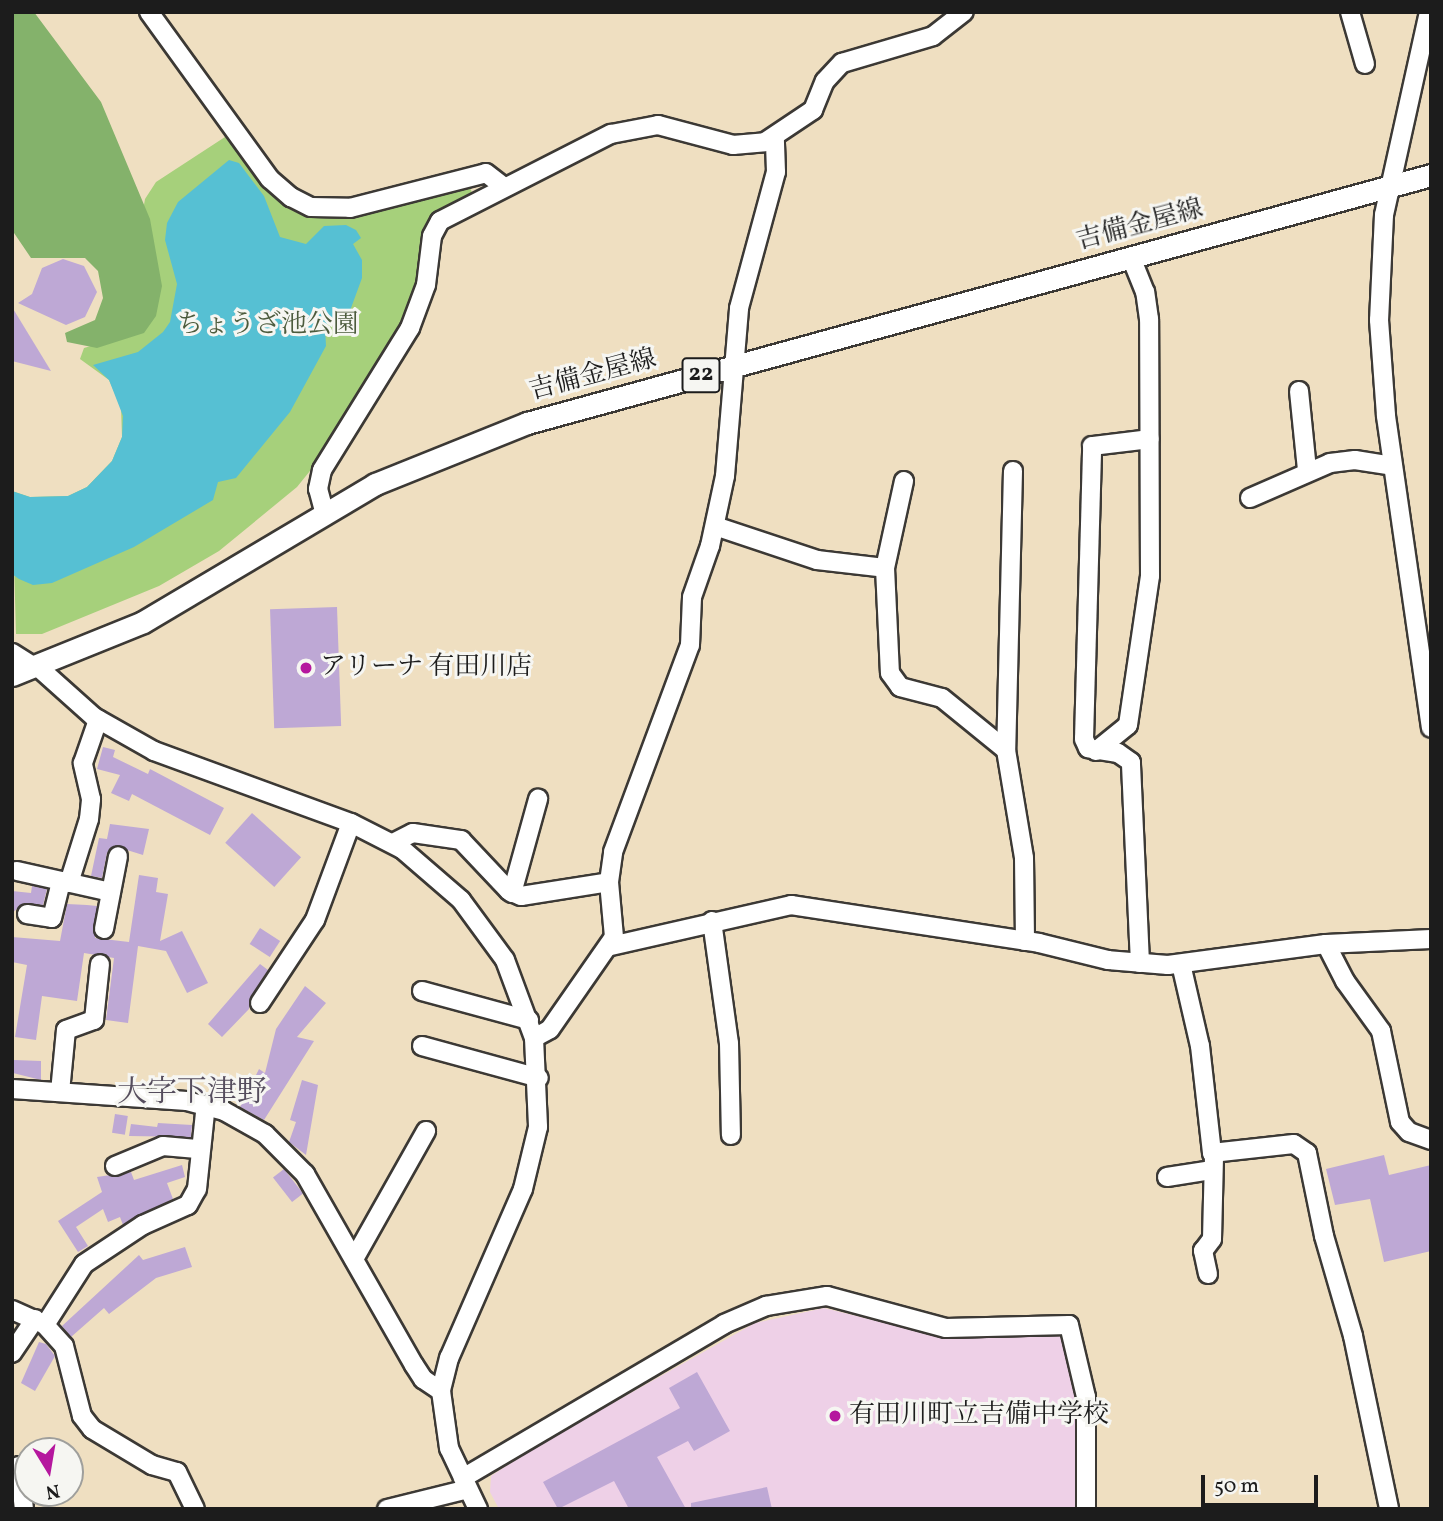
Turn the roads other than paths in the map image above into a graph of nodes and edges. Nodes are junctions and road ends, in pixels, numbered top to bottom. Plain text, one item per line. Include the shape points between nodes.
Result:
1 (149, 12) edge
2 (964, 12) edge
3 (1350, 12) edge
4 (1429, 12) edge
5 (1365, 64) dead end
6 (775, 137) junction
7 (1431, 175) edge
8 (1390, 186) junction
9 (504, 187) junction
10 (1131, 258) junction
11 (735, 366) junction
12 (1299, 391) dead end
13 (1150, 439) junction
14 (1393, 466) junction
15 (1307, 470) junction
16 (1013, 471) dead end
17 (904, 481) dead end
18 (1250, 498) dead end
19 (324, 511) junction
20 (715, 526) junction
21 (885, 568) junction
22 (12, 653) edge
23 (37, 667) junction
24 (12, 676) edge
25 (98, 720) junction
26 (1431, 727) edge
27 (1006, 750) junction
28 (1096, 751) junction
29 (537, 799) dead end
30 (351, 823) junction
31 (393, 843) junction
32 (118, 856) dead end
33 (17, 871) dead end
34 (609, 881) junction
35 (65, 882) junction
36 (111, 892) junction
37 (512, 893) junction
38 (27, 914) dead end
39 (712, 921) junction
40 (104, 929) dead end
41 (1431, 939) edge
42 (1025, 941) junction
43 (1326, 944) junction
44 (611, 946) junction
45 (1140, 963) junction
46 (100, 964) dead end
47 (1181, 964) junction
48 (422, 991) dead end
49 (260, 1003) dead end
50 (529, 1020) junction
51 (534, 1038) junction
52 (422, 1046) dead end
53 (539, 1078) junction
54 (12, 1089) edge
55 (60, 1092) junction
56 (206, 1104) junction
57 (426, 1131) dead end
58 (731, 1135) dead end
59 (1431, 1140) edge
60 (200, 1149) junction
61 (1213, 1163) junction
62 (115, 1166) dead end
63 (1167, 1177) dead end
64 (354, 1259) junction
65 (1208, 1274) dead end
66 (12, 1310) edge
67 (40, 1322) junction
68 (12, 1353) edge
69 (441, 1391) junction
70 (462, 1486) junction
71 (195, 1509) edge
72 (387, 1509) edge
73 (446, 1509) edge
74 (478, 1509) edge
75 (1086, 1509) edge
76 (1389, 1509) edge

1 - 9 street via 270,179 301,202 331,210 350,208 486,173
2 - 6 street via 926,39 842,63 825,81 813,110
3 - 5 street
4 - 8 street
6 - 9 street via 733,145 667,126 646,126 595,139
6 - 11 street via 776,172 739,308
7 - 8 main road, 吉備金屋線 / 22
8 - 10 main road, 吉備金屋線 / 22
8 - 14 street via 1384,215 1379,320
9 - 19 street via 447,216 435,228 426,285 410,328 319,479
10 - 11 main road, 吉備金屋線 / 22
10 - 13 street via 1149,303
11 - 19 main road, 吉備金屋線 / 22 via 527,423 431,459
11 - 20 street via 727,467
12 - 15 street
13 - 28 street via 1150,576 1128,725
13 - 28 street via 1092,446 1084,739 1088,748
14 - 15 street via 1344,460
14 - 26 street
15 - 18 street
16 - 27 street
17 - 21 street
19 - 23 main road, 吉備金屋線 / 22 via 143,622
20 - 21 street via 817,560
20 - 34 street via 692,597 690,645 613,852
21 - 27 street via 894,682 942,698
22 - 23 street
23 - 24 main road, 吉備金屋線 / 22
23 - 25 street
25 - 30 street via 173,760
25 - 35 street via 83,763 91,799 89,819
27 - 42 street via 1024,858
28 - 45 street via 1126,756 1133,771
29 - 37 street
30 - 31 street
30 - 49 street via 315,920
31 - 37 street via 413,833 461,841
31 - 50 street via 438,877 477,919 505,960
32 - 36 street
33 - 35 street
34 - 37 street via 533,896
34 - 44 street via 615,930
35 - 36 street
35 - 38 street via 52,918
36 - 40 street
39 - 42 street via 791,905
39 - 44 street
39 - 58 street via 729,1044
41 - 43 street
42 - 45 street
43 - 47 street
43 - 59 street via 1345,981 1381,1031 1402,1125
44 - 51 street via 550,1029
45 - 47 street
46 - 55 street via 94,1020 66,1030
47 - 61 street via 1200,1046
48 - 50 street
50 - 51 street
51 - 53 street
52 - 53 street
53 - 69 street via 538,1127 523,1189 449,1358
54 - 55 street
55 - 56 street
56 - 60 street
56 - 64 street via 243,1121 287,1153 321,1197
57 - 64 street
60 - 62 street via 163,1146
60 - 67 street via 197,1189 188,1205 143,1225 84,1264
61 - 63 street
61 - 65 street via 1212,1239 1203,1251
61 - 76 street via 1294,1144 1307,1153 1324,1236 1353,1336
64 - 69 street via 423,1379
66 - 67 street
67 - 68 street
67 - 71 street via 64,1346 82,1416 92,1429 152,1465 177,1472
69 - 70 street via 446,1438
70 - 72 street
70 - 73 street
70 - 74 street
70 - 75 street via 724,1324 766,1306 827,1296 955,1329 1069,1325 1086,1397

